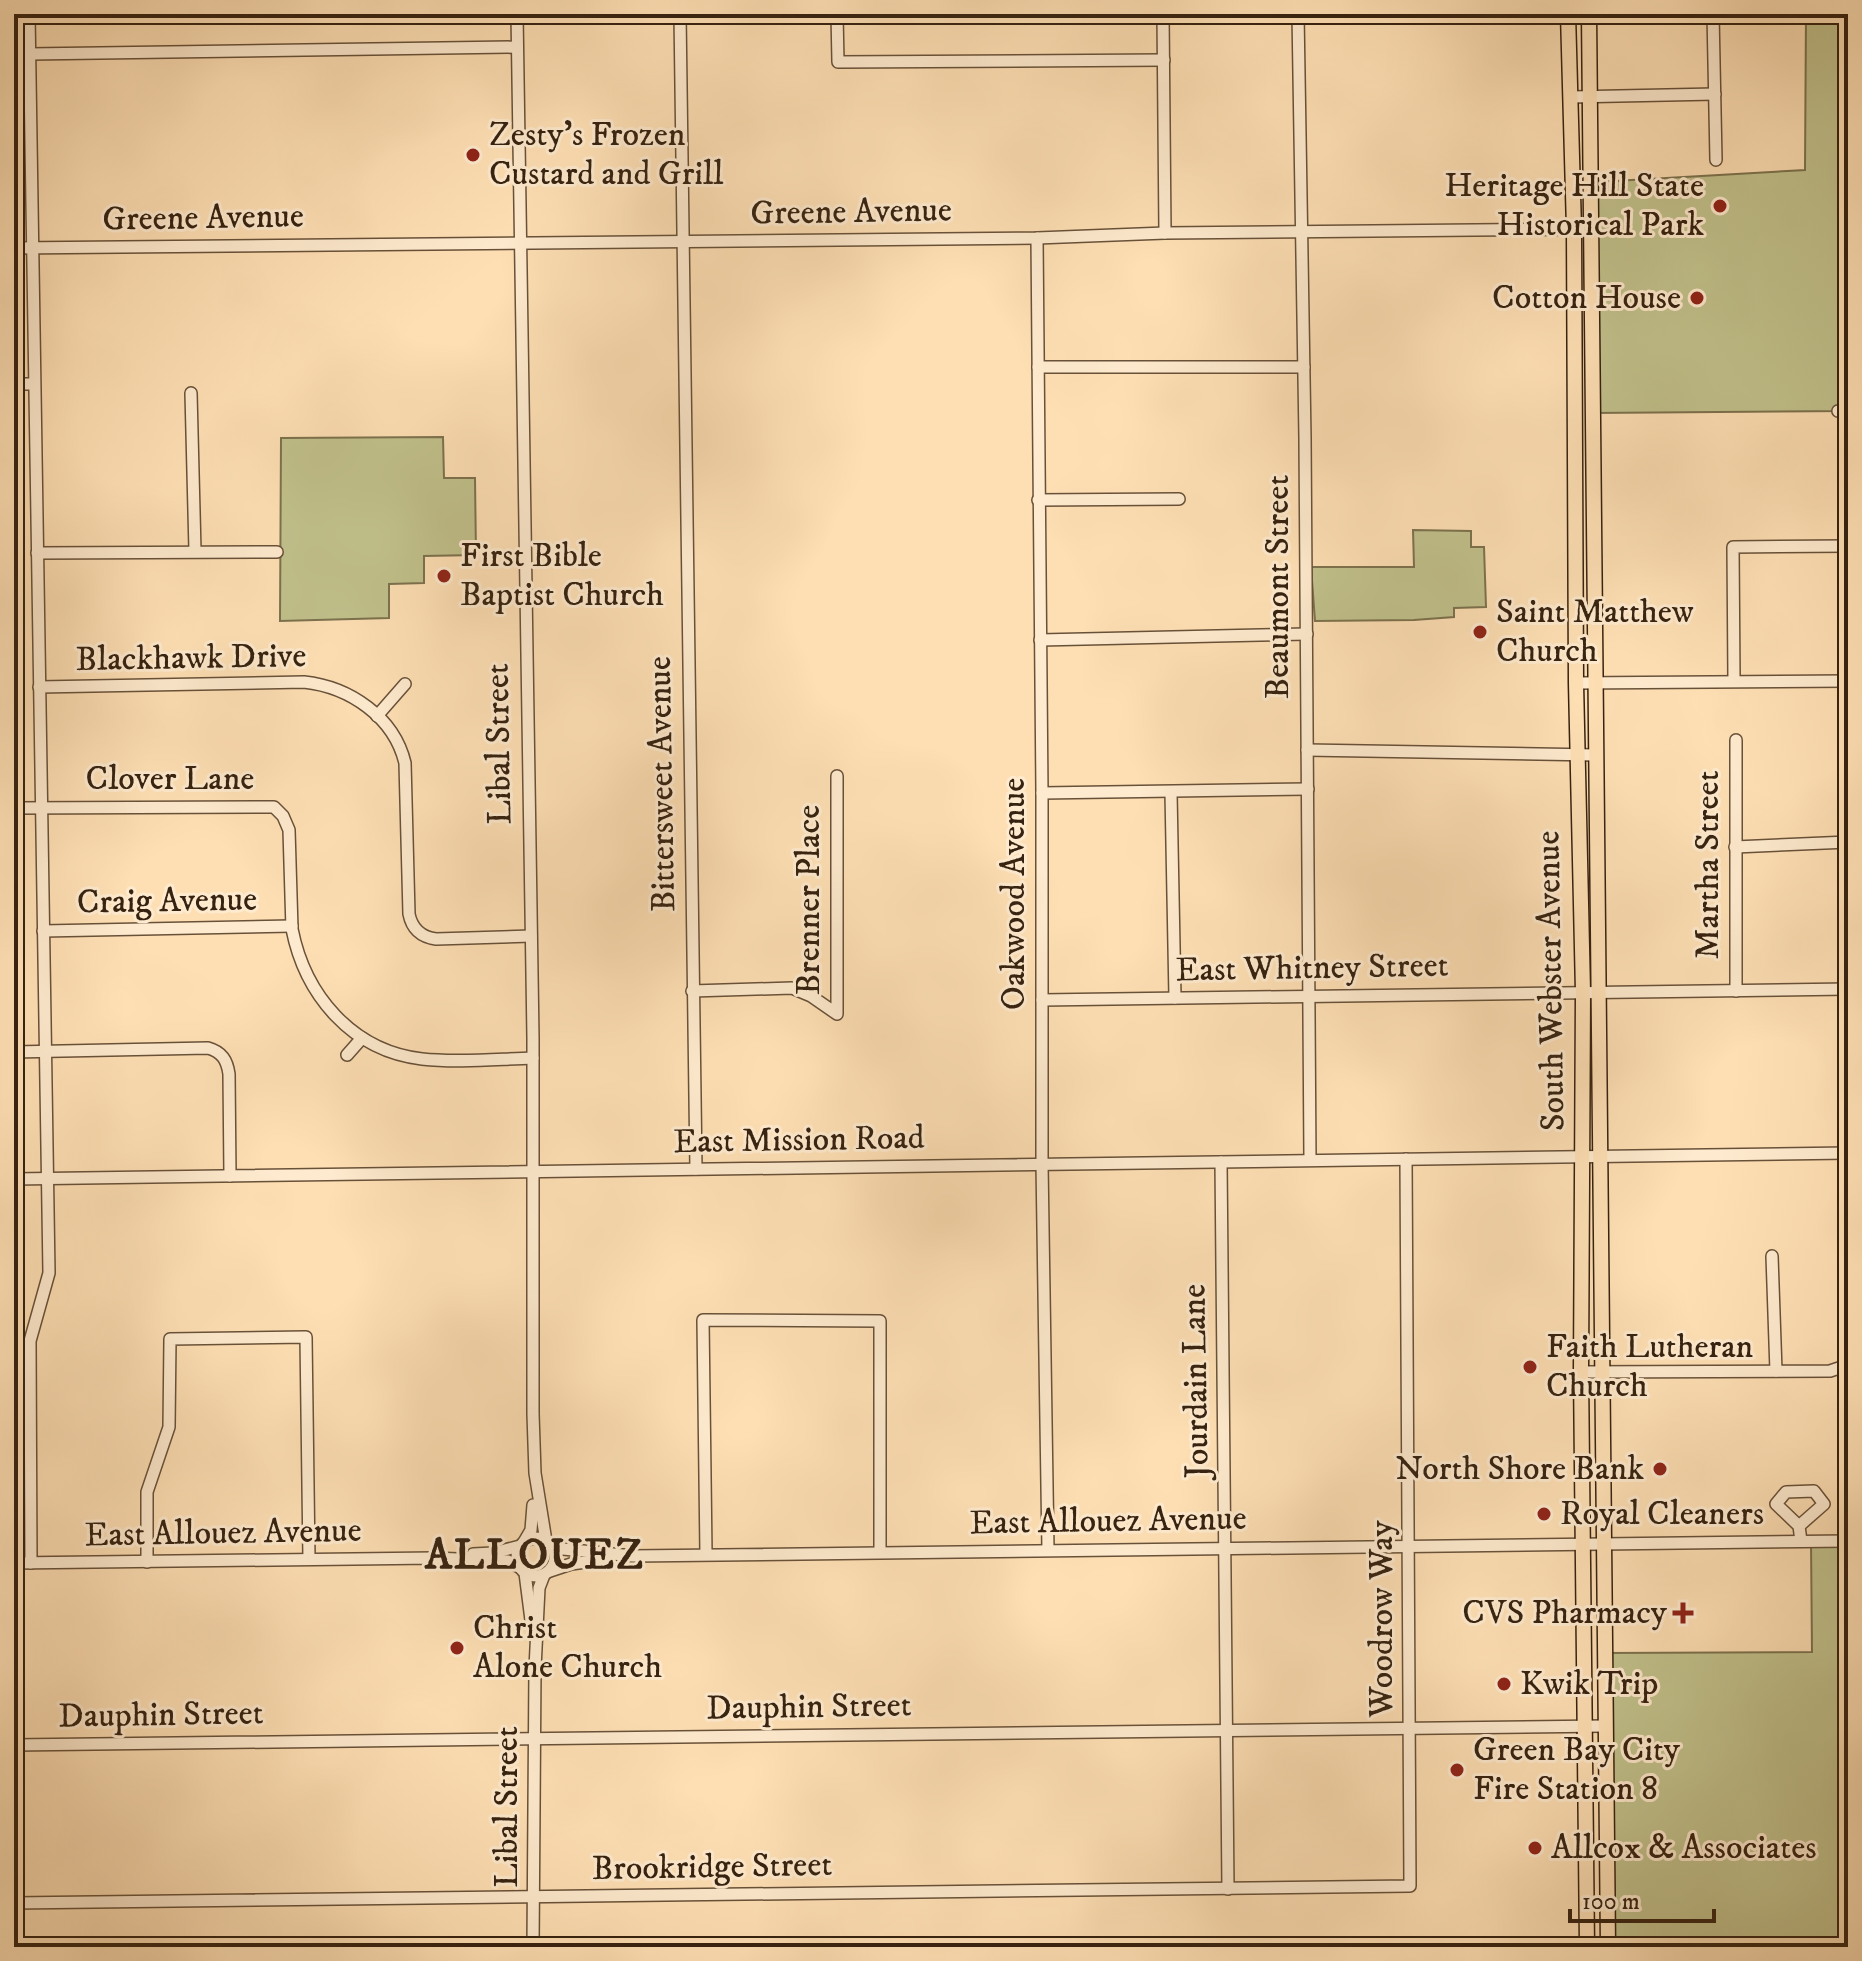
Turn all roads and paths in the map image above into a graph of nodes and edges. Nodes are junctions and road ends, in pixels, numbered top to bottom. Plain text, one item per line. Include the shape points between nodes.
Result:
1 (29, 14) edge
2 (517, 14) edge
3 (680, 14) edge
4 (837, 14) edge
5 (1163, 14) edge
6 (1298, 14) edge
7 (1568, 14) edge
8 (1589, 14) edge
9 (1713, 14) edge
10 (517, 47) junction
11 (30, 54) junction
12 (1164, 60) junction
13 (1715, 94) junction
14 (1591, 96) junction
15 (1571, 97) junction
16 (1716, 160) dead end
17 (1574, 229) junction
18 (1592, 229) junction
19 (1302, 232) junction
20 (1165, 233) junction
21 (1037, 238) junction
22 (683, 241) junction
23 (520, 242) junction
24 (14, 248) edge
25 (33, 248) junction
26 (1038, 367) junction
27 (1304, 367) junction
28 (14, 384) edge
29 (34, 384) junction
30 (191, 393) dead end
31 (1179, 499) dead end
32 (1038, 500) junction
33 (1848, 546) edge
34 (195, 551) junction
35 (277, 552) dead end
36 (37, 553) junction
37 (1307, 634) junction
38 (1040, 640) junction
39 (1734, 681) junction
40 (1848, 681) edge
41 (1576, 683) junction
42 (405, 684) dead end
43 (1596, 684) junction
44 (39, 687) junction
45 (377, 716) junction
46 (1736, 740) dead end
47 (1307, 750) junction
48 (1578, 755) junction
49 (1595, 755) junction
50 (837, 776) dead end
51 (1308, 789) junction
52 (1042, 793) junction
53 (1171, 793) junction
54 (14, 808) edge
55 (41, 808) junction
56 (1848, 842) edge
57 (1735, 847) junction
58 (292, 926) junction
59 (43, 931) junction
60 (531, 936) junction
61 (1848, 989) edge
62 (692, 991) junction
63 (1599, 991) junction
64 (1736, 991) junction
65 (1583, 992) junction
66 (1309, 996) junction
67 (1175, 998) junction
68 (1042, 1000) junction
69 (362, 1038) junction
70 (45, 1051) junction
71 (14, 1052) edge
72 (347, 1055) dead end
73 (533, 1058) junction
74 (1848, 1153) edge
75 (1584, 1156) junction
76 (1600, 1156) junction
77 (1406, 1159) junction
78 (1310, 1160) junction
79 (1221, 1162) junction
80 (1042, 1164) junction
81 (696, 1169) junction
82 (533, 1171) junction
83 (230, 1176) junction
84 (48, 1178) junction
85 (14, 1179) edge
86 (1772, 1256) dead end
87 (1848, 1365) edge
88 (1602, 1371) junction
89 (1776, 1371) junction
90 (1581, 1372) junction
91 (535, 1473) junction
92 (1799, 1526) dead end
93 (1801, 1541) junction
94 (1848, 1541) edge
95 (1583, 1543) junction
96 (1603, 1543) junction
97 (522, 1544) junction
98 (550, 1544) junction
99 (1409, 1546) junction
100 (1226, 1548) junction
101 (1048, 1550) junction
102 (880, 1552) junction
103 (706, 1554) junction
104 (633, 1556) junction
105 (433, 1558) junction
106 (309, 1559) junction
107 (147, 1562) junction
108 (14, 1563) edge
109 (31, 1563) junction
110 (522, 1570) junction
111 (547, 1573) junction
112 (535, 1668) junction
113 (1586, 1725) junction
114 (1604, 1726) junction
115 (1411, 1727) junction
116 (1227, 1729) junction
117 (536, 1739) junction
118 (14, 1745) edge
119 (1410, 1886) joint
120 (1228, 1889) junction
121 (535, 1897) junction
122 (14, 1903) edge
123 (533, 1947) edge
124 (1587, 1947) edge
125 (1608, 1947) edge

1 - 11 street
2 - 10 street, Libal Street
3 - 22 street, Bittersweet Avenue
4 - 12 street via 838,62
5 - 12 street
6 - 19 street, Beaumont Street
7 - 15 main road, South Webster Avenue
8 - 14 main road, South Webster Avenue
9 - 13 street
10 - 11 street
10 - 23 street, Libal Street
11 - 25 street
12 - 20 street
13 - 14 street
13 - 16 street
14 - 15 street
14 - 18 main road, South Webster Avenue
15 - 17 main road, South Webster Avenue
17 - 18 street, Greene Avenue
17 - 19 street, Greene Avenue
17 - 41 main road, South Webster Avenue
18 - 43 main road, South Webster Avenue
19 - 20 street, Greene Avenue
19 - 27 street, Beaumont Street
20 - 21 street, Greene Avenue
21 - 22 street, Greene Avenue
21 - 26 street, Oakwood Avenue
22 - 23 street, Greene Avenue
22 - 62 street, Bittersweet Avenue
23 - 25 street, Greene Avenue
23 - 60 street, Libal Street
24 - 25 street, Greene Avenue
25 - 29 street
26 - 27 street
26 - 32 street, Oakwood Avenue
27 - 37 street, Beaumont Street
28 - 29 street
29 - 36 street
30 - 34 street
31 - 32 street
32 - 38 street, Oakwood Avenue
33 - 39 street via 1733,547
34 - 35 street
34 - 36 street
36 - 44 street
37 - 38 street
37 - 47 street, Beaumont Street
38 - 52 street, Oakwood Avenue
39 - 40 street
39 - 43 street
41 - 43 street
41 - 48 main road, South Webster Avenue
42 - 45 street
43 - 49 main road, South Webster Avenue
44 - 45 street, Blackhawk Drive via 304,682 343,691
44 - 55 street
45 - 60 street, Blackhawk Drive via 395,737 405,763 413,925 436,939
46 - 57 street, Martha Street
47 - 48 street
47 - 51 street, Beaumont Street
48 - 49 street
48 - 65 main road, South Webster Avenue
49 - 63 main road, South Webster Avenue
50 - 62 street, Brenner Place via 837,1014 792,988
51 - 53 street
51 - 66 street, Beaumont Street
52 - 53 street
52 - 68 street, Oakwood Avenue
53 - 67 street
54 - 55 street, Clover Lane
55 - 58 street, Clover Lane via 274,807 289,830
55 - 59 street
56 - 57 street
57 - 64 street, Martha Street
58 - 59 street, Craig Avenue
58 - 69 street, Clover Lane via 299,959 313,987 338,1019
59 - 70 street
60 - 73 street, Libal Street
61 - 64 street, East Whitney Street
62 - 81 street, Bittersweet Avenue
63 - 64 street, East Whitney Street
63 - 65 street, East Whitney Street
63 - 76 main road, South Webster Avenue
65 - 66 street, East Whitney Street
65 - 75 main road, South Webster Avenue
66 - 67 street, East Whitney Street
66 - 78 street, Beaumont Street
67 - 68 street, East Whitney Street
68 - 80 street, Oakwood Avenue
69 - 72 street
69 - 73 street, Clover Lane via 419,1059
70 - 71 street
70 - 83 street via 219,1052 229,1074
70 - 84 street
73 - 82 street, Libal Street
74 - 76 street, East Mission Road
75 - 76 street, East Mission Road
75 - 77 street, East Mission Road
75 - 90 main road, South Webster Avenue
76 - 88 main road, South Webster Avenue
77 - 78 street, East Mission Road
77 - 99 street, Woodrow Way
78 - 79 street, East Mission Road
79 - 80 street, East Mission Road
79 - 100 street, Jourdain Lane
80 - 81 street, East Mission Road
80 - 101 street, Oakwood Avenue
81 - 82 street, East Mission Road
82 - 83 street, East Mission Road
82 - 91 street, Libal Street
83 - 84 street, East Mission Road
84 - 85 street, East Mission Road
84 - 109 street via 49,1273 28,1368
86 - 89 street
87 - 89 street via 1830,1371
88 - 89 street
88 - 90 street
88 - 96 main road, South Webster Avenue
90 - 95 main road, South Webster Avenue
91 - 97 street, Libal Street via 531,1527
91 - 98 street, Libal Street
92 - 93 street
93 - 94 street, East Allouez Avenue
93 - 96 street, East Allouez Avenue
95 - 96 street, East Allouez Avenue
95 - 99 street, East Allouez Avenue
95 - 113 main road, South Webster Avenue
96 - 114 main road, South Webster Avenue
97 - 98 street via 535,1538
97 - 105 street, East Allouez Avenue via 493,1553
97 - 110 street via 516,1556
98 - 104 street, East Allouez Avenue
98 - 111 street via 555,1560
99 - 100 street, East Allouez Avenue
99 - 115 street, Woodrow Way
100 - 101 street, East Allouez Avenue
100 - 116 street, Jourdain Lane
101 - 102 street, East Allouez Avenue
102 - 103 street, East Allouez Avenue
102 - 103 street via 880,1321 703,1320
103 - 104 street, East Allouez Avenue
104 - 111 street, East Allouez Avenue via 571,1564
105 - 106 street, East Allouez Avenue
105 - 110 street, East Allouez Avenue via 508,1561
106 - 107 street, East Allouez Avenue
106 - 107 street via 306,1337 170,1339 169,1427 147,1492
107 - 109 street, East Allouez Avenue
108 - 109 street, East Allouez Avenue
110 - 111 street via 531,1576
110 - 112 street, Libal Street
111 - 112 street, Libal Street via 539,1588
112 - 117 street, Libal Street
113 - 114 street, Dauphin Street
113 - 115 street, Dauphin Street
113 - 124 main road, South Webster Avenue
114 - 125 main road, South Webster Avenue
115 - 116 street, Dauphin Street
115 - 119 street, Woodrow Way
116 - 117 street, Dauphin Street
116 - 120 street, Jourdain Lane
117 - 118 street, Dauphin Street
117 - 121 street, Libal Street
119 - 120 street, Brookridge Street
120 - 121 street, Brookridge Street
121 - 122 street, Brookridge Street
121 - 123 street, Libal Street

